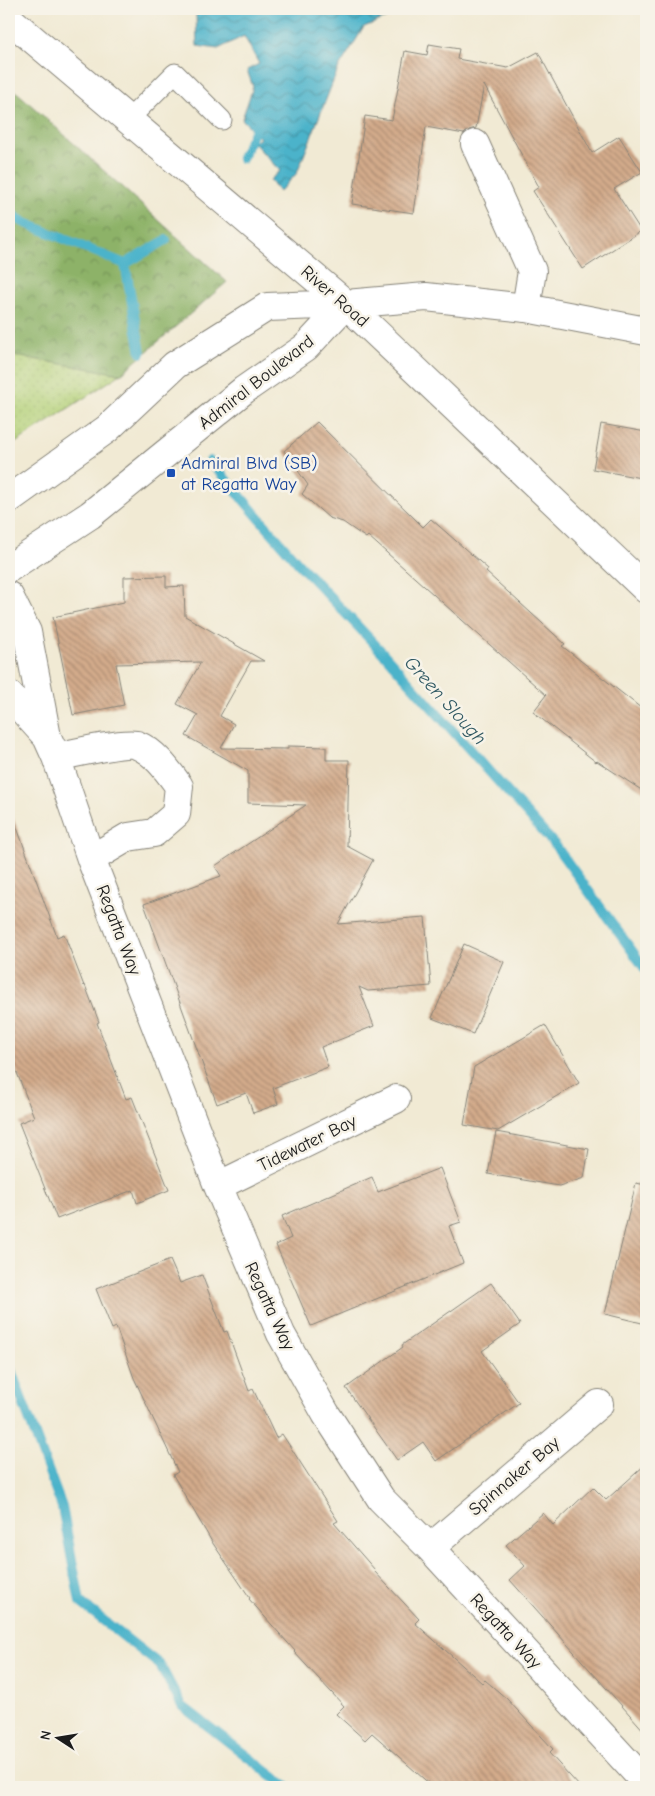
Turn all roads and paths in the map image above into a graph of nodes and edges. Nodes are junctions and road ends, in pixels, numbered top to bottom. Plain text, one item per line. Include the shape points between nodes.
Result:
1 (9, 19) edge
2 (128, 120) junction
3 (222, 120) dead end
4 (476, 144) dead end
5 (346, 304) junction
6 (526, 308) junction
7 (646, 331) edge
8 (9, 499) edge
9 (9, 568) edge
10 (646, 589) edge
11 (9, 596) edge
12 (9, 695) edge
13 (51, 747) junction
14 (91, 859) junction
15 (396, 1099) dead end
16 (218, 1186) junction
17 (599, 1404) dead end
18 (430, 1548) junction
19 (646, 1783) edge

1 - 2 street, River Road
2 - 3 lane via 175,73
2 - 5 street, River Road
4 - 6 street via 532,271
5 - 6 street via 426,297
5 - 8 street, Admiral Boulevard via 267,307 175,365 107,429
5 - 9 street, Admiral Boulevard via 306,347 244,390 90,515
5 - 10 street, River Road
6 - 7 street
11 - 13 street, Regatta Way via 27,632
12 - 13 street, Regatta Way
13 - 14 street, Regatta Way
13 - 14 street via 95,748 136,744 161,761 179,786 176,814 154,833 128,837
14 - 16 street, Regatta Way
15 - 16 street, Tidewater Bay
16 - 18 street, Regatta Way via 281,1334 326,1414 381,1499
17 - 18 street, Spinnaker Bay
18 - 19 street, Regatta Way

